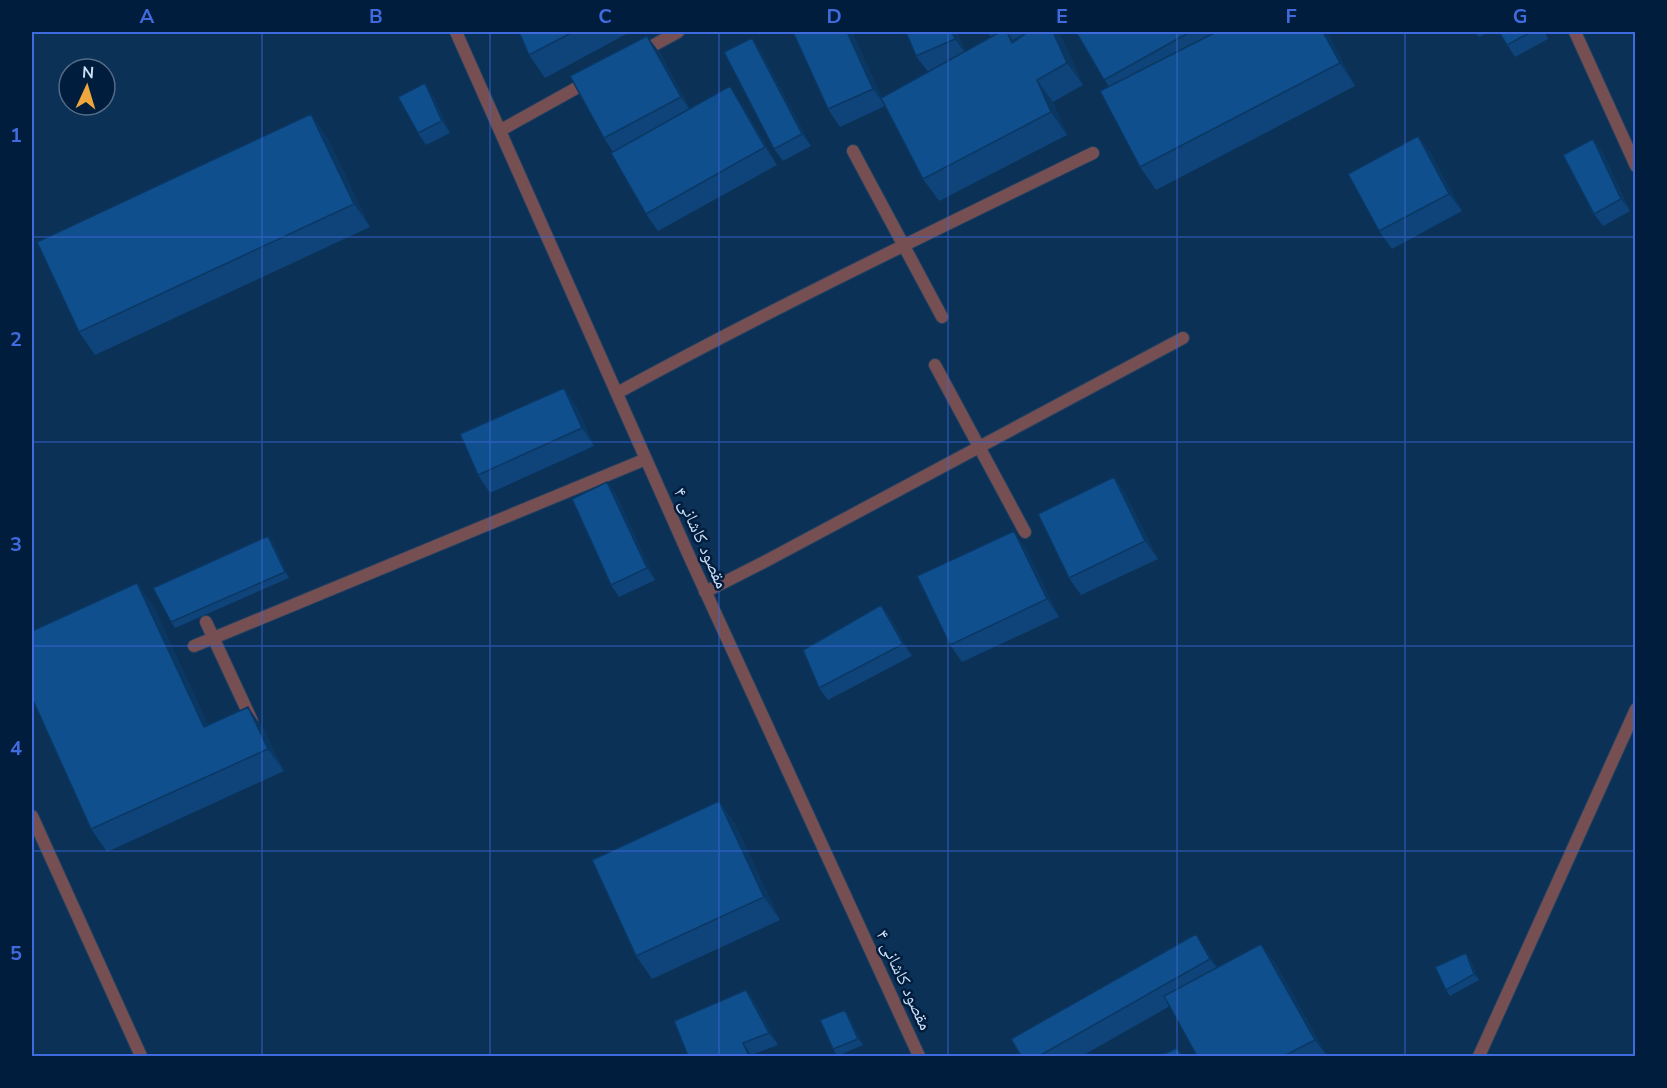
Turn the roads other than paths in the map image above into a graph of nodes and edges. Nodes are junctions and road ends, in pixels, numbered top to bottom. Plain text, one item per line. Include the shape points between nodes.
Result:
1 (456, 32) edge
2 (678, 32) edge
3 (1575, 32) edge
4 (627, 60) edge
5 (597, 77) edge
6 (501, 130) junction
7 (853, 151) dead end
8 (1093, 153) dead end
9 (1635, 166) edge
10 (903, 246) junction
11 (942, 317) dead end
12 (1183, 339) dead end
13 (935, 365) dead end
14 (617, 393) junction
15 (980, 447) junction
16 (646, 459) junction
17 (1025, 532) dead end
18 (705, 592) junction
19 (206, 622) dead end
20 (213, 638) junction
21 (194, 646) dead end
22 (1635, 709) edge
23 (252, 721) edge
24 (32, 816) edge
25 (141, 1056) edge
26 (919, 1056) edge
27 (1479, 1056) edge

1 - 6 lane, مقصود کاشانی ۴
2 - 4 lane
3 - 9 lane
5 - 6 lane
6 - 14 lane, مقصود کاشانی ۴
7 - 10 lane
8 - 10 lane
10 - 11 lane
10 - 14 lane
12 - 15 lane
13 - 15 lane
14 - 16 lane, مقصود کاشانی ۴
15 - 17 lane
15 - 18 lane
16 - 18 lane, مقصود کاشانی ۴
16 - 20 lane
18 - 26 lane, مقصود کاشانی ۴
19 - 20 lane
20 - 21 lane
20 - 23 lane
22 - 27 lane
24 - 25 lane

